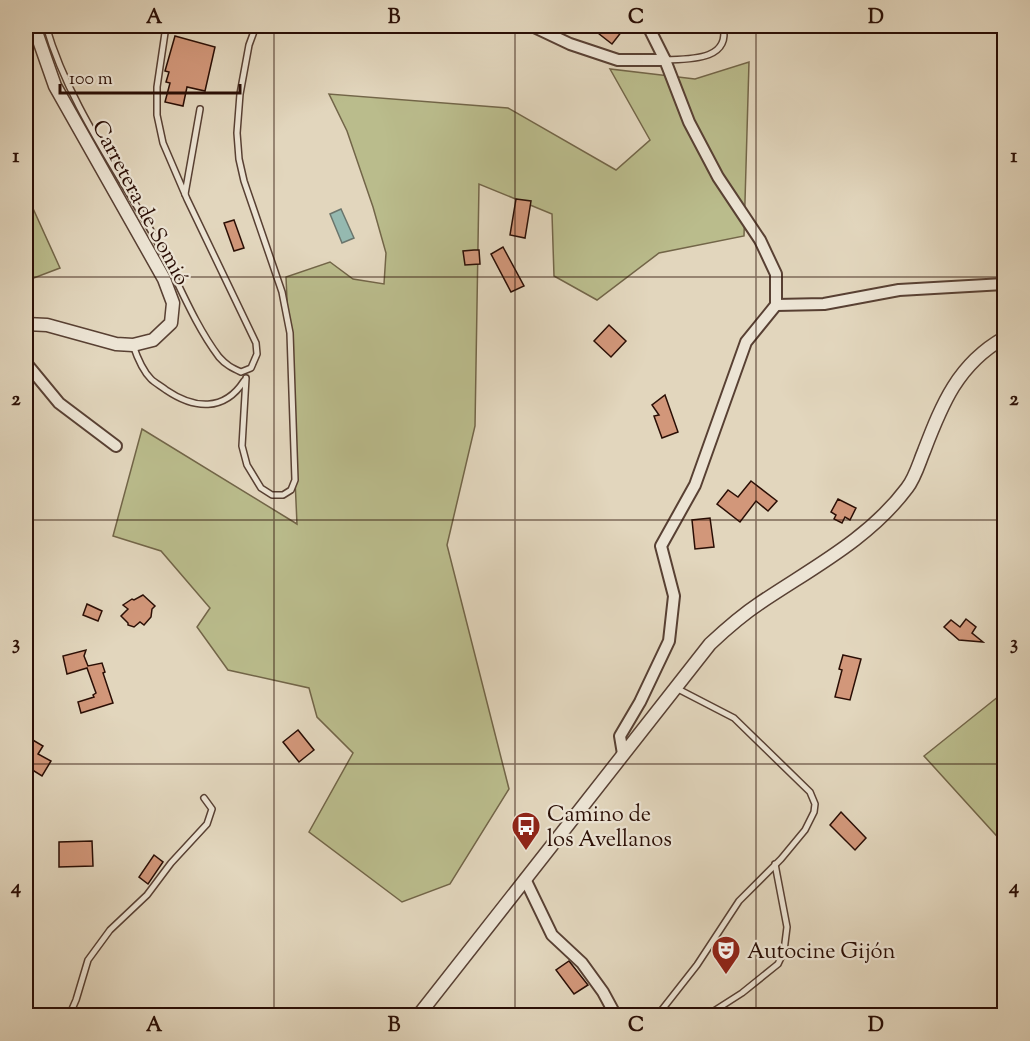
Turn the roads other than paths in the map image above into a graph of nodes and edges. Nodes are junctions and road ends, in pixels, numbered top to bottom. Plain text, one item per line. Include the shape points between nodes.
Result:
1 (34, 26) edge
2 (46, 26) edge
3 (166, 26) edge
4 (256, 26) edge
5 (532, 26) edge
6 (648, 26) edge
7 (723, 26) edge
8 (665, 60) junction
9 (200, 109) dead end
10 (185, 194) junction
11 (1005, 284) edge
12 (776, 305) junction
13 (26, 324) edge
14 (1005, 338) edge
15 (132, 345) junction
16 (26, 366) edge
17 (246, 370) junction
18 (246, 378) junction
19 (116, 446) dead end
20 (674, 687) junction
21 (623, 754) junction
22 (204, 798) dead end
23 (775, 864) junction
24 (525, 879) junction
25 (69, 1016) edge
26 (418, 1016) edge
27 (616, 1016) edge
28 (657, 1016) edge
29 (706, 1016) edge

1 - 15 street, Carretera de Somió via 55,86 165,279 173,303 171,323 153,340
2 - 17 lane via 79,106 158,243 207,339 231,368
3 - 10 lane via 157,115 163,143
4 - 18 lane via 240,94 237,133 244,181 282,292 290,333 295,480 291,490 283,495 272,495 261,488 247,465 243,446
5 - 8 street via 618,60
6 - 8 street
7 - 8 lane via 721,45 711,54
8 - 12 street via 718,177 760,240 776,274
9 - 10 lane
10 - 17 lane via 256,343 251,368
11 - 12 street via 899,290 824,304
12 - 21 street via 746,342 695,486 661,546 674,596 669,641 620,736
13 - 15 street via 47,325
14 - 20 street via 958,378 940,410 909,486 880,520 733,623
15 - 18 lane via 151,379 176,397 202,406 224,401
16 - 19 street via 59,403
17 - 18 lane
20 - 21 street
20 - 23 lane via 734,718 810,792 814,812 805,830
21 - 24 street
22 - 25 lane via 212,809 207,824 147,895 110,930 88,960
23 - 28 lane via 739,901
23 - 29 lane via 787,927 784,951 778,964
24 - 26 street
24 - 27 street via 552,935 582,963

